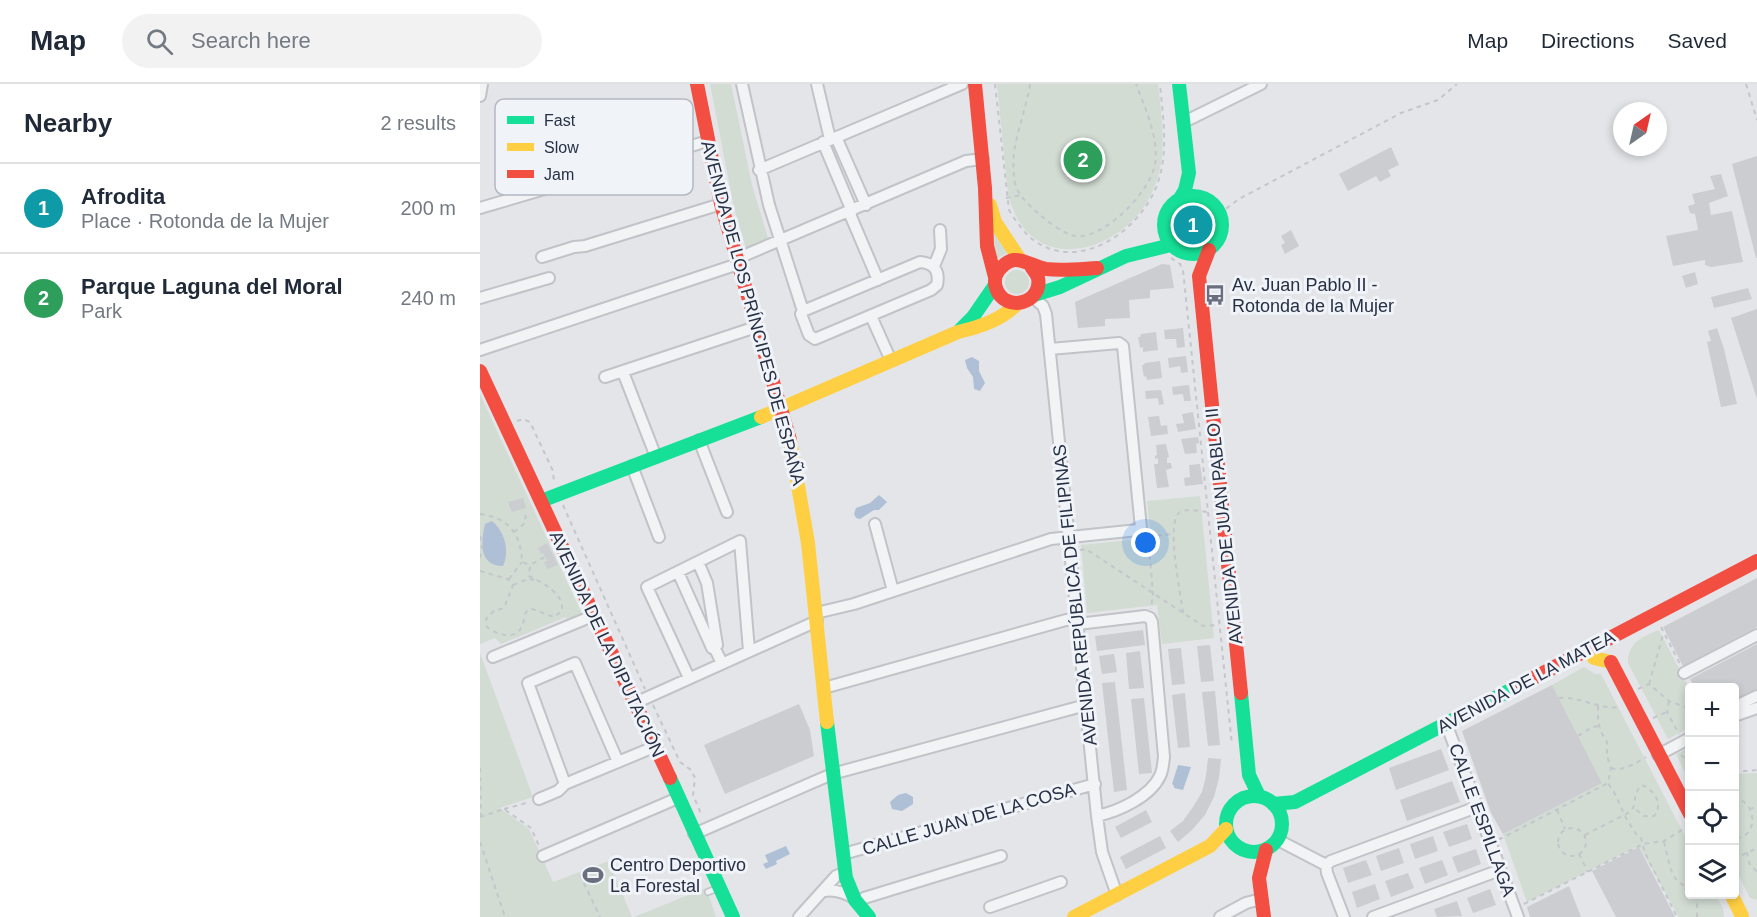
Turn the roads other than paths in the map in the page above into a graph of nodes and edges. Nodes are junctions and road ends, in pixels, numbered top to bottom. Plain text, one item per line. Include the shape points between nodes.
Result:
1 (482, 84) edge
2 (697, 84) edge
3 (741, 84) edge
4 (818, 84) edge
5 (962, 84) edge
6 (975, 84) edge
7 (1179, 84) edge
8 (1261, 84) edge
9 (480, 96) edge
10 (1184, 122) junction
11 (830, 140) junction
12 (708, 141) junction
13 (693, 145) edge
14 (983, 159) junction
15 (759, 170) junction
16 (1189, 173) junction
17 (985, 188) junction
18 (524, 195) edge
19 (1201, 198) junction
20 (1179, 200) junction
21 (722, 204) junction
22 (866, 205) junction
23 (480, 208) edge
24 (851, 212) junction
25 (1164, 228) junction
26 (940, 230) dead end
27 (781, 241) junction
28 (1144, 249) junction
29 (1168, 250) junction
30 (1209, 250) junction
31 (1187, 254) junction
32 (542, 257) dead end
33 (737, 261) junction
34 (1026, 263) junction
35 (933, 266) junction
36 (1097, 268) junction
37 (1199, 276) junction
38 (549, 278) dead end
39 (878, 280) junction
40 (995, 281) junction
41 (1034, 296) junction
42 (480, 298) edge
43 (1017, 304) junction
44 (803, 311) junction
45 (870, 316) junction
46 (756, 327) junction
47 (958, 332) junction
48 (1050, 349) junction
49 (480, 350) edge
50 (888, 354) dead end
51 (480, 371) edge
52 (623, 372) junction
53 (605, 378) dead end
54 (781, 409) junction
55 (699, 440) junction
56 (656, 457) junction
57 (632, 466) junction
58 (541, 501) junction
59 (727, 512) dead end
60 (874, 524) dead end
61 (659, 537) dead end
62 (1070, 537) junction
63 (1757, 561) edge
64 (698, 562) junction
65 (678, 572) junction
66 (893, 591) junction
67 (595, 615) junction
68 (817, 617) junction
69 (1077, 622) junction
70 (1757, 635) edge
71 (1614, 636) junction
72 (715, 649) junction
73 (1587, 650) junction
74 (749, 651) junction
75 (493, 657) dead end
76 (1611, 662) junction
77 (722, 663) junction
78 (1684, 673) road end
79 (689, 678) junction
80 (824, 688) junction
81 (1757, 696) edge
82 (635, 703) junction
83 (1086, 705) junction
84 (1739, 705) edge
85 (1757, 708) edge
86 (1739, 714) edge
87 (1446, 723) junction
88 (1684, 737) edge
89 (654, 747) junction
90 (1652, 756) junction
91 (618, 762) junction
92 (832, 774) junction
93 (1249, 776) junction
94 (565, 784) junction
95 (1095, 784) junction
96 (1259, 796) junction
97 (678, 798) junction
98 (539, 799) road end
99 (1239, 800) junction
100 (1295, 802) junction
101 (1273, 804) junction
102 (1477, 807) junction
103 (1685, 808) edge
104 (1097, 816) junction
105 (1282, 819) junction
106 (1226, 830) junction
107 (694, 834) junction
108 (1278, 840) junction
109 (1233, 844) junction
110 (1210, 846) junction
111 (1266, 850) junction
112 (1245, 852) junction
113 (543, 856) road end
114 (1000, 856) dead end
115 (844, 864) junction
116 (1326, 865) junction
117 (1500, 870) junction
118 (1259, 878) junction
119 (1061, 882) dead end
120 (828, 890) junction
121 (1117, 896) junction
122 (1261, 899) junction
123 (1734, 899) edge
124 (990, 907) dead end
125 (865, 908) edge
126 (1746, 916) edge
127 (733, 917) edge
128 (798, 917) edge
129 (1074, 917) edge
130 (1220, 917) edge
131 (1264, 917) edge
132 (1344, 917) edge
133 (1373, 917) edge
134 (1518, 917) edge

1 - 9 street
2 - 12 street, AVENIDA DE LOS PRÍNCIPES DE ESPAÑA
3 - 15 street
4 - 11 street
5 - 11 street
6 - 14 street
7 - 10 street
8 - 10 street
10 - 16 street
11 - 15 street
11 - 22 street
11 - 24 street
12 - 13 street
12 - 21 street, AVENIDA DE LOS PRÍNCIPES DE ESPAÑA
14 - 17 street
14 - 22 street via 966,161
15 - 27 street
16 - 19 street
16 - 20 street
17 - 34 street via 995,222
17 - 40 street via 990,267
18 - 23 street
19 - 20 street
19 - 30 street via 1215,207 1222,230
20 - 25 street via 1167,212
21 - 32 street
21 - 33 street, AVENIDA DE LOS PRÍNCIPES DE ESPAÑA
22 - 24 street
24 - 27 street
24 - 39 street
25 - 28 street
25 - 29 street
26 - 35 street via 941,249
27 - 33 street
27 - 44 street
28 - 29 street
28 - 36 street
29 - 31 street
30 - 31 street
30 - 37 street, AVENIDA DE JUAN PABLO II
31 - 37 street, AVENIDA DE JUAN PABLO II
33 - 46 street, AVENIDA DE LOS PRÍNCIPES DE ESPAÑA
33 - 49 street
34 - 36 street
34 - 40 street via 1008,262
34 - 41 street via 1035,271 1039,283
35 - 39 street via 920,262
35 - 45 street via 938,279 931,290
36 - 41 street
37 - 93 street, AVENIDA DE JUAN PABLO II
38 - 42 street
39 - 44 street
40 - 43 street via 1005,301
40 - 47 street via 973,317
41 - 43 street
41 - 48 street, AVENIDA REPÚBLICA DE FILIPINAS via 1046,314
43 - 47 street via 1010,312
44 - 45 street via 809,335 815,339
45 - 50 street
46 - 52 street
46 - 54 street, AVENIDA DE LOS PRÍNCIPES DE ESPAÑA
47 - 54 street
48 - 62 street, AVENIDA REPÚBLICA DE FILIPINAS
48 - 62 street via 1119,343 1123,346 1141,528
51 - 58 street, AVENIDA DE LA DIPUTACIÓN
52 - 53 street
52 - 56 street
54 - 55 street
54 - 68 street, AVENIDA DE LOS PRÍNCIPES DE ESPAÑA via 798,473
55 - 56 street
55 - 59 street
56 - 57 street
57 - 58 street
57 - 61 street
58 - 67 street, AVENIDA DE LA DIPUTACIÓN
60 - 66 street
62 - 66 street via 1051,539
62 - 69 street, AVENIDA REPÚBLICA DE FILIPINAS
63 - 71 street, AVENIDA DE LA MATEA
64 - 65 street
64 - 72 street via 707,584
64 - 74 street via 740,541
65 - 72 street
65 - 79 street via 647,587
66 - 68 street
67 - 75 street
67 - 82 street, AVENIDA DE LA DIPUTACIÓN
68 - 74 street
68 - 80 street, AVENIDA DE LOS PRÍNCIPES DE ESPAÑA
69 - 80 street via 1066,620
69 - 83 street, AVENIDA REPÚBLICA DE FILIPINAS
69 - 104 street via 1145,616 1152,622 1162,773 1139,798
70 - 78 street
71 - 73 street, AVENIDA DE LA MATEA
71 - 76 street via 1617,649
72 - 77 street
73 - 76 street via 1597,661
73 - 87 street, AVENIDA DE LA MATEA
74 - 77 street
76 - 90 street
77 - 79 street
79 - 82 street
80 - 92 street, AVENIDA DE LOS PRÍNCIPES DE ESPAÑA
81 - 84 street
82 - 89 street, AVENIDA DE LA DIPUTACIÓN
83 - 92 street
83 - 95 street, AVENIDA REPÚBLICA DE FILIPINAS
85 - 86 street
87 - 100 street, AVENIDA DE LA MATEA
87 - 102 street, CALLE ESPILLAGA
88 - 90 street
89 - 91 street
89 - 97 street, AVENIDA DE LA DIPUTACIÓN
90 - 103 street
91 - 94 street
91 - 94 street via 575,663 528,683
92 - 107 street
92 - 115 street, AVENIDA DE LOS PRÍNCIPES DE ESPAÑA
93 - 96 street, AVENIDA DE JUAN PABLO II
93 - 99 street, AVENIDA DE JUAN PABLO II
94 - 98 street
95 - 104 street, AVENIDA REPÚBLICA DE FILIPINAS
95 - 115 street, CALLE JUAN DE LA COSA
96 - 99 street
96 - 101 street
97 - 107 street, AVENIDA DE LA DIPUTACIÓN
97 - 113 street
99 - 106 street via 1228,812
100 - 101 street, AVENIDA DE LA MATEA
100 - 105 street, AVENIDA DE LA MATEA
101 - 105 street
102 - 116 street
102 - 117 street, CALLE ESPILLAGA
104 - 121 street, AVENIDA REPÚBLICA DE FILIPINAS via 1102,852
105 - 108 street
106 - 109 street
106 - 110 street
107 - 127 street, AVENIDA DE LA DIPUTACIÓN via 713,890
108 - 111 street
108 - 116 street
109 - 110 street
109 - 112 street
110 - 121 street
111 - 112 street
111 - 118 street
112 - 118 street
114 - 125 street
115 - 120 street
115 - 125 street, AVENIDA DE LOS PRÍNCIPES DE ESPAÑA via 853,873
116 - 132 street
117 - 133 street
117 - 134 street, CALLE ESPILLAGA
118 - 122 street
119 - 124 street
120 - 125 street
120 - 128 street
121 - 129 street
122 - 130 street
122 - 131 street
123 - 126 street

